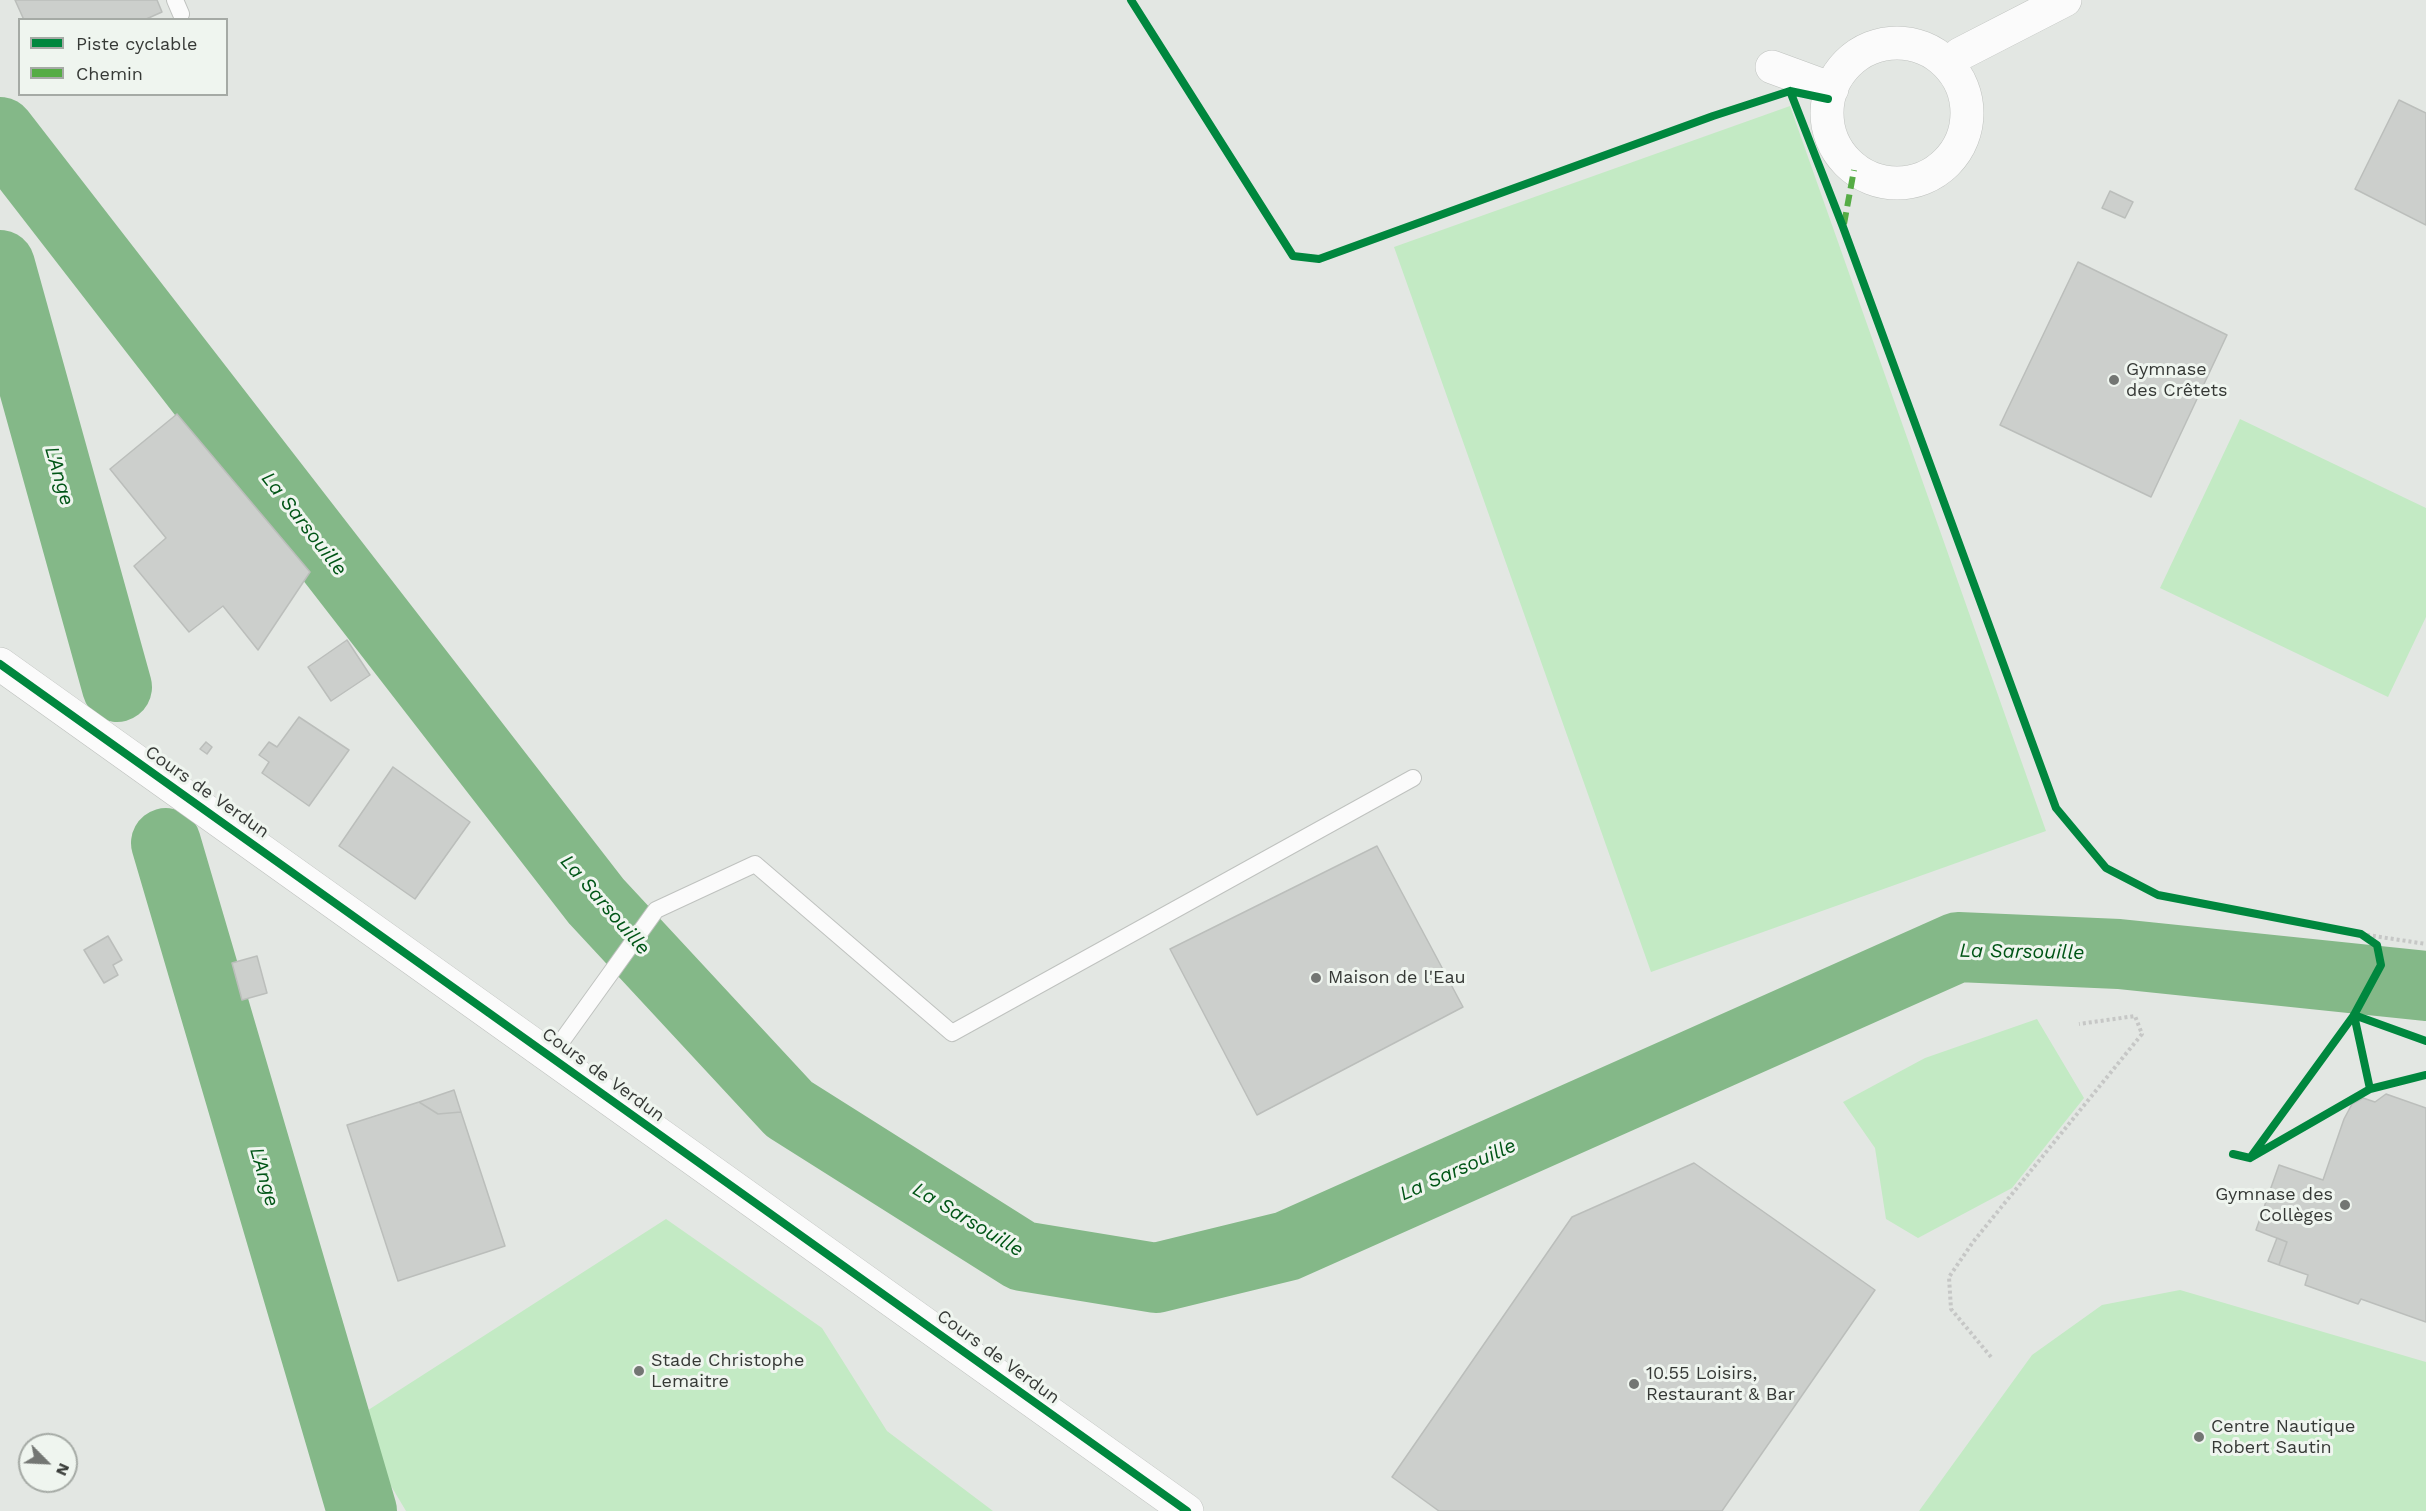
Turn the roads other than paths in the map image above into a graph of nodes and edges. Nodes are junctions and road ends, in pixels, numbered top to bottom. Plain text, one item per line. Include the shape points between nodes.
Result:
1 (2065, 0) edge
2 (1948, 64) junction
3 (1772, 67) dead end
4 (1832, 89) junction
5 (0, 664) edge
6 (1413, 778) dead end
7 (551, 1056) junction
8 (1187, 1511) edge

1 - 2 main road via 1960,54
2 - 4 main road via 1933,52 1914,45 1895,42 1876,46 1845,66
2 - 4 main road via 1961,83 1967,103 1967,124 1961,144 1949,162 1933,175 1913,182 1873,180 1854,170 1840,155 1826,118
3 - 4 main road
5 - 7 main road, Cours de Verdun
6 - 7 lane via 952,1033 755,864 656,910
7 - 8 main road, Cours de Verdun

